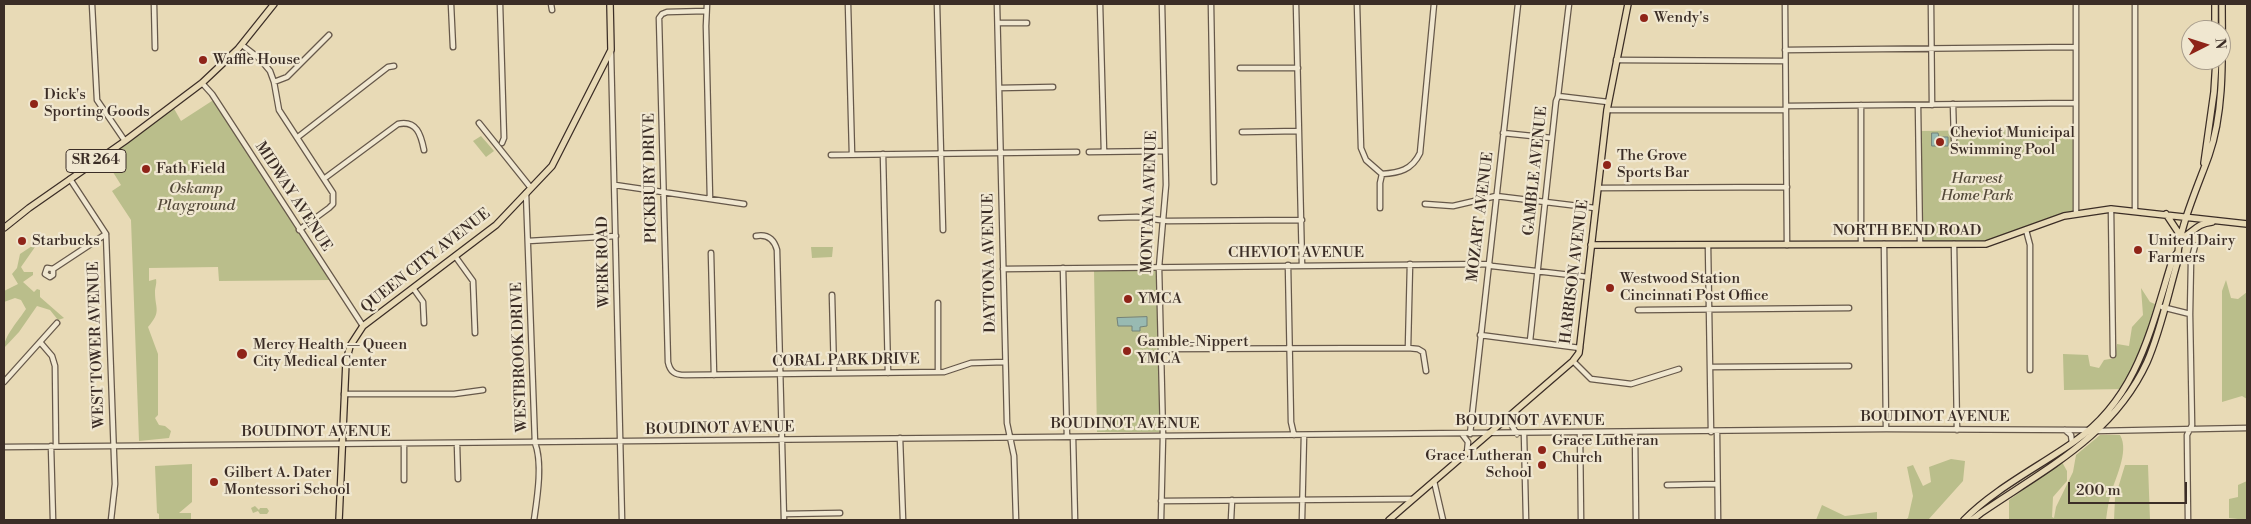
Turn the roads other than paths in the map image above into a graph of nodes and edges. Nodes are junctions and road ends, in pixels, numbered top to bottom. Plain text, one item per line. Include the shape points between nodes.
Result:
1 (92, 4) edge
2 (154, 4) edge
3 (274, 4) edge
4 (452, 4) edge
5 (500, 4) edge
6 (551, 4) edge
7 (610, 4) edge
8 (707, 4) edge
9 (848, 4) edge
10 (937, 4) edge
11 (997, 4) edge
12 (1100, 4) edge
13 (1162, 4) edge
14 (1210, 4) edge
15 (1296, 4) edge
16 (1357, 4) edge
17 (1434, 4) edge
18 (1518, 4) edge
19 (1569, 4) edge
20 (1628, 4) edge
21 (1785, 4) edge
22 (1931, 4) edge
23 (2076, 4) edge
24 (2135, 4) edge
25 (2215, 4) edge
26 (2222, 4) edge
27 (552, 10) dead end
28 (706, 11) junction
29 (2215, 20) edge
30 (1027, 22) dead end
31 (998, 23) junction
32 (329, 35) dead end
33 (242, 45) junction
34 (453, 47) dead end
35 (2076, 47) junction
36 (155, 48) dead end
37 (1931, 48) junction
38 (611, 50) junction
39 (1786, 50) junction
40 (1616, 60) junction
41 (1785, 61) junction
42 (394, 66) dead end
43 (1240, 68) dead end
44 (1298, 68) junction
45 (2215, 70) edge
46 (202, 82) junction
47 (274, 82) junction
48 (999, 88) junction
49 (1053, 88) dead end
50 (1558, 96) junction
51 (1608, 102) junction
52 (2076, 103) junction
53 (1953, 104) junction
54 (1861, 105) junction
55 (1918, 105) junction
56 (1932, 105) junction
57 (1786, 108) junction
58 (1607, 110) junction
59 (479, 123) dead end
60 (1299, 131) junction
61 (1242, 132) dead end
62 (1503, 132) junction
63 (298, 137) junction
64 (1552, 138) junction
65 (1954, 140) dead end
66 (124, 141) junction
67 (502, 143) dead end
68 (424, 150) dead end
69 (1165, 151) junction
70 (1000, 152) junction
71 (1078, 152) dead end
72 (1089, 152) dead end
73 (1104, 152) junction
74 (941, 153) junction
75 (852, 154) junction
76 (883, 154) junction
77 (831, 155) dead end
78 (2204, 165) junction
79 (1382, 174) junction
80 (325, 178) junction
81 (70, 179) junction
82 (1214, 182) dead end
83 (615, 185) junction
84 (1787, 187) junction
85 (531, 188) junction
86 (1598, 188) junction
87 (664, 192) junction
88 (526, 193) junction
89 (1496, 196) junction
90 (710, 199) junction
91 (1545, 203) junction
92 (744, 204) dead end
93 (1425, 204) dead end
94 (1380, 208) dead end
95 (1595, 208) junction
96 (2111, 209) junction
97 (2135, 210) junction
98 (2076, 213) junction
99 (2166, 214) junction
100 (2188, 217) junction
101 (1101, 218) dead end
102 (1163, 220) junction
103 (1302, 220) junction
104 (2219, 220) junction
105 (2247, 224) edge
106 (4, 228) edge
107 (299, 230) junction
108 (943, 230) dead end
109 (2026, 230) junction
110 (106, 234) junction
111 (616, 236) junction
112 (756, 236) dead end
113 (2182, 238) junction
114 (528, 240) junction
115 (1787, 244) junction
116 (1861, 244) junction
117 (1884, 244) junction
118 (1920, 244) junction
119 (1954, 244) junction
120 (1591, 245) junction
121 (1708, 245) junction
122 (2195, 246) dead end
123 (711, 254) dead end
124 (455, 256) junction
125 (1410, 264) junction
126 (1488, 264) junction
127 (1288, 265) junction
128 (1302, 265) junction
129 (1159, 267) junction
130 (1063, 268) junction
131 (53, 269) dead end
132 (1003, 269) junction
133 (1538, 272) junction
134 (1588, 277) junction
135 (413, 288) junction
136 (832, 294) dead end
137 (938, 303) dead end
138 (2161, 307) junction
139 (1848, 308) dead end
140 (1708, 309) junction
141 (1638, 310) dead end
142 (2190, 314) junction
143 (57, 323) dead end
144 (424, 323) dead end
145 (363, 326) junction
146 (475, 333) dead end
147 (1480, 335) junction
148 (1530, 341) junction
149 (40, 342) junction
150 (1408, 348) junction
151 (1580, 348) junction
152 (1161, 349) junction
153 (1290, 349) junction
154 (2112, 355) dead end
155 (1573, 361) junction
156 (1005, 362) junction
157 (1849, 366) dead end
158 (1710, 367) junction
159 (1679, 369) dead end
160 (2030, 370) dead end
161 (1426, 371) dead end
162 (938, 372) junction
163 (888, 373) junction
164 (780, 374) junction
165 (834, 374) junction
166 (685, 375) joint
167 (714, 375) junction
168 (4, 382) edge
169 (483, 390) dead end
170 (344, 394) junction
171 (1513, 412) junction
172 (2247, 428) edge
173 (1886, 429) junction
174 (2190, 429) junction
175 (1958, 430) junction
176 (2065, 430) junction
177 (2088, 430) junction
178 (2098, 431) junction
179 (1635, 432) junction
180 (1710, 432) junction
181 (1717, 432) junction
182 (1580, 433) junction
183 (1462, 434) junction
184 (1470, 434) junction
185 (1488, 434) junction
186 (1517, 434) junction
187 (1524, 434) junction
188 (1294, 435) junction
189 (1304, 435) junction
190 (1163, 436) junction
191 (1067, 437) junction
192 (1073, 437) junction
193 (900, 438) junction
194 (1009, 438) junction
195 (782, 440) junction
196 (620, 442) junction
197 (343, 443) junction
198 (536, 443) junction
199 (404, 444) junction
200 (457, 444) junction
201 (2072, 444) junction
202 (54, 446) junction
203 (113, 446) junction
204 (4, 447) edge
205 (1466, 453) junction
206 (458, 479) dead end
207 (404, 480) dead end
208 (1434, 481) junction
209 (1667, 484) dead end
210 (1717, 484) junction
211 (2010, 489) junction
212 (1413, 499) junction
213 (1232, 500) junction
214 (1302, 500) junction
215 (1161, 501) junction
216 (840, 513) dead end
217 (784, 514) junction
218 (53, 520) edge
219 (111, 520) edge
220 (339, 520) edge
221 (534, 520) edge
222 (622, 520) edge
223 (784, 520) edge
224 (903, 520) edge
225 (1016, 520) edge
226 (1075, 520) edge
227 (1161, 520) edge
228 (1231, 520) edge
229 (1302, 520) edge
230 (1389, 520) edge
231 (1443, 520) edge
232 (1526, 520) edge
233 (1581, 520) edge
234 (1636, 520) edge
235 (1718, 520) edge
236 (1964, 520) edge
237 (1972, 520) edge
238 (2188, 520) edge

1 - 66 street via 98,100
2 - 36 street
3 - 33 main road, SR 264
4 - 34 street
5 - 67 street
6 - 27 street
7 - 38 main road, WERK ROAD
8 - 28 street
9 - 75 street
10 - 74 street
11 - 31 street, DAYTONA AVENUE
12 - 73 street
13 - 69 street, MONTANA AVENUE
14 - 82 street
15 - 44 street
16 - 79 street via 1361,148 1366,160
17 - 79 street via 1420,153 1405,170
18 - 62 street, MOZART AVENUE
19 - 50 street, GAMBLE AVENUE
20 - 40 main road, HARRISON AVENUE
21 - 39 street
22 - 37 street
23 - 35 street
24 - 97 street
25 - 29 main road
26 - 78 main road via 2220,94
28 - 87 street, PICKBURY DRIVE via 667,12 659,18
28 - 90 street
30 - 31 street
31 - 48 street, DAYTONA AVENUE
32 - 47 street via 287,77
33 - 46 main road, SR 264
33 - 47 street via 266,65
35 - 37 street
35 - 52 street
37 - 39 street
37 - 56 street
38 - 83 street, WERK ROAD
38 - 85 main road, QUEEN CITY AVENUE via 557,158
39 - 41 street
40 - 41 street
40 - 51 main road, HARRISON AVENUE
41 - 57 street
42 - 63 street via 388,67
43 - 44 street
44 - 60 street
45 - 78 main road
46 - 66 main road, SR 264
46 - 107 street, MIDWAY AVENUE
47 - 63 street via 279,110
48 - 49 street
48 - 70 street, DAYTONA AVENUE
50 - 51 street
50 - 64 street, GAMBLE AVENUE
51 - 58 main road, HARRISON AVENUE
52 - 53 street
52 - 98 street
53 - 56 street
53 - 65 street
54 - 55 street
54 - 57 street
54 - 116 street
55 - 56 street
55 - 118 street
57 - 58 street
57 - 84 street
58 - 86 main road, HARRISON AVENUE
59 - 85 street
60 - 61 street
60 - 103 street
62 - 64 street
62 - 89 street, MOZART AVENUE
63 - 80 street
64 - 91 street, GAMBLE AVENUE
66 - 81 main road, SR 264
68 - 80 street via 416,127 398,124
69 - 73 street
69 - 102 street, MONTANA AVENUE
70 - 71 street
70 - 74 street
70 - 132 street, DAYTONA AVENUE
72 - 73 street
74 - 76 street
74 - 108 street
75 - 76 street
75 - 77 street
76 - 163 street
78 - 100 main road
79 - 94 street
80 - 107 street via 333,193 332,204
81 - 106 main road, SR 264
81 - 110 street
83 - 87 street
83 - 111 street, WERK ROAD
84 - 86 street
84 - 115 street
85 - 88 main road, QUEEN CITY AVENUE
86 - 95 main road, HARRISON AVENUE
87 - 90 street
87 - 166 street, PICKBURY DRIVE via 668,362 672,372
88 - 114 street, WESTBROOK DRIVE
88 - 124 main road, QUEEN CITY AVENUE via 496,224
89 - 91 street
89 - 93 street via 1458,206
89 - 126 street, MOZART AVENUE
90 - 92 street
91 - 95 street
91 - 133 street, GAMBLE AVENUE
95 - 120 main road, HARRISON AVENUE
96 - 97 main road, NORTH BEND ROAD
96 - 98 main road, NORTH BEND ROAD
96 - 154 street
97 - 99 main road, NORTH BEND ROAD
98 - 109 main road, NORTH BEND ROAD
99 - 100 main road, NORTH BEND ROAD
99 - 113 main road
100 - 104 main road, NORTH BEND ROAD
100 - 113 main road
101 - 102 street
102 - 103 street
102 - 129 street, MONTANA AVENUE
103 - 128 street
104 - 105 main road, NORTH BEND ROAD
104 - 113 main road via 2202,223
107 - 145 street, MIDWAY AVENUE
109 - 119 main road, NORTH BEND ROAD via 1992,243
109 - 160 street via 2030,245
110 - 131 street
110 - 203 street, WEST TOWER AVENUE
111 - 114 street
111 - 196 street, WERK ROAD
112 - 164 street via 769,238 777,250
113 - 138 main road via 2178,260
114 - 198 street, WESTBROOK DRIVE
115 - 116 main road, NORTH BEND ROAD
115 - 121 main road, NORTH BEND ROAD
116 - 117 main road, NORTH BEND ROAD
117 - 118 main road, NORTH BEND ROAD
117 - 173 street
118 - 119 main road, NORTH BEND ROAD
119 - 175 street
120 - 121 main road, NORTH BEND ROAD
120 - 134 main road, HARRISON AVENUE
121 - 140 street
122 - 142 street via 2191,261
123 - 167 street
124 - 135 main road, QUEEN CITY AVENUE
124 - 146 street via 473,281
125 - 126 street, CHEVIOT AVENUE
125 - 128 street, CHEVIOT AVENUE
125 - 150 street
126 - 133 street, CHEVIOT AVENUE
126 - 147 street, MOZART AVENUE
127 - 128 street, CHEVIOT AVENUE
127 - 129 street, CHEVIOT AVENUE
127 - 153 street
129 - 130 street, CHEVIOT AVENUE
129 - 152 street, MONTANA AVENUE
130 - 132 street, CHEVIOT AVENUE
130 - 191 street
132 - 156 street, DAYTONA AVENUE
133 - 134 street, CHEVIOT AVENUE
133 - 148 street, GAMBLE AVENUE
134 - 151 main road, HARRISON AVENUE
135 - 144 street via 423,302
135 - 145 main road, QUEEN CITY AVENUE
136 - 165 street
137 - 162 street
138 - 142 street
138 - 177 main road via 2134,374 2111,408
138 - 178 main road via 2151,351 2140,374 2123,402
139 - 140 street
140 - 141 street
140 - 158 street
142 - 174 street
143 - 149 street
145 - 170 main road, QUEEN CITY AVENUE via 348,352
147 - 148 street
147 - 184 street, MOZART AVENUE
148 - 151 street
149 - 168 street
149 - 202 street via 52,356 55,366
150 - 153 street
150 - 161 street via 1423,352
151 - 155 main road, HARRISON AVENUE
152 - 153 street
152 - 190 street, MONTANA AVENUE
153 - 188 street
155 - 159 street via 1591,379 1631,384
155 - 171 main road, HARRISON AVENUE
156 - 162 street, CORAL PARK DRIVE via 971,363
156 - 194 street, DAYTONA AVENUE
157 - 158 street
158 - 180 street
162 - 163 street, CORAL PARK DRIVE
163 - 165 street, CORAL PARK DRIVE
164 - 165 street, CORAL PARK DRIVE
164 - 167 street, CORAL PARK DRIVE
164 - 195 street
166 - 167 street, CORAL PARK DRIVE
169 - 170 street via 454,394
170 - 197 main road, QUEEN CITY AVENUE
171 - 185 main road, HARRISON AVENUE
171 - 186 street via 1511,422
172 - 174 street, BOUDINOT AVENUE
173 - 175 street, BOUDINOT AVENUE
173 - 181 street, BOUDINOT AVENUE
174 - 178 street, BOUDINOT AVENUE
174 - 238 street via 2187,434
175 - 176 street, BOUDINOT AVENUE
176 - 177 street, BOUDINOT AVENUE
176 - 201 street via 2071,435
177 - 178 street, BOUDINOT AVENUE
177 - 201 main road
178 - 211 main road
179 - 180 street, BOUDINOT AVENUE
179 - 182 street, BOUDINOT AVENUE
179 - 234 street
180 - 181 street, BOUDINOT AVENUE
181 - 210 street
182 - 187 street, BOUDINOT AVENUE
182 - 233 street
183 - 184 street, BOUDINOT AVENUE
183 - 189 street, BOUDINOT AVENUE
183 - 205 street via 1468,442
184 - 185 street, BOUDINOT AVENUE
185 - 186 street, BOUDINOT AVENUE
185 - 205 main road, HARRISON AVENUE
186 - 187 street, BOUDINOT AVENUE
187 - 232 street
188 - 189 street, BOUDINOT AVENUE
188 - 190 street, BOUDINOT AVENUE
189 - 214 street
190 - 192 street, BOUDINOT AVENUE
190 - 215 street, MONTANA AVENUE
191 - 192 street, BOUDINOT AVENUE
191 - 194 street, BOUDINOT AVENUE
192 - 226 street
193 - 194 street, BOUDINOT AVENUE
193 - 195 street, BOUDINOT AVENUE
193 - 224 street
194 - 225 street, DAYTONA AVENUE via 1014,465
195 - 196 street, BOUDINOT AVENUE
195 - 217 street
196 - 198 street, BOUDINOT AVENUE
196 - 222 street, WERK ROAD
197 - 199 street, BOUDINOT AVENUE
197 - 203 street, BOUDINOT AVENUE
197 - 220 main road, QUEEN CITY AVENUE
198 - 200 street, BOUDINOT AVENUE
198 - 221 street, WESTBROOK DRIVE via 538,486
199 - 200 street, BOUDINOT AVENUE
199 - 207 street
200 - 206 street
201 - 211 main road
202 - 203 street, BOUDINOT AVENUE
202 - 204 street, BOUDINOT AVENUE
202 - 218 street
203 - 219 street, WEST TOWER AVENUE
205 - 208 main road, HARRISON AVENUE
208 - 212 main road, HARRISON AVENUE
208 - 231 street
209 - 210 street
210 - 235 street
211 - 236 main road
211 - 237 main road
212 - 214 street
212 - 230 main road, HARRISON AVENUE
213 - 214 street
213 - 215 street
213 - 228 street
214 - 229 street
215 - 227 street, MONTANA AVENUE
216 - 217 street
217 - 223 street

